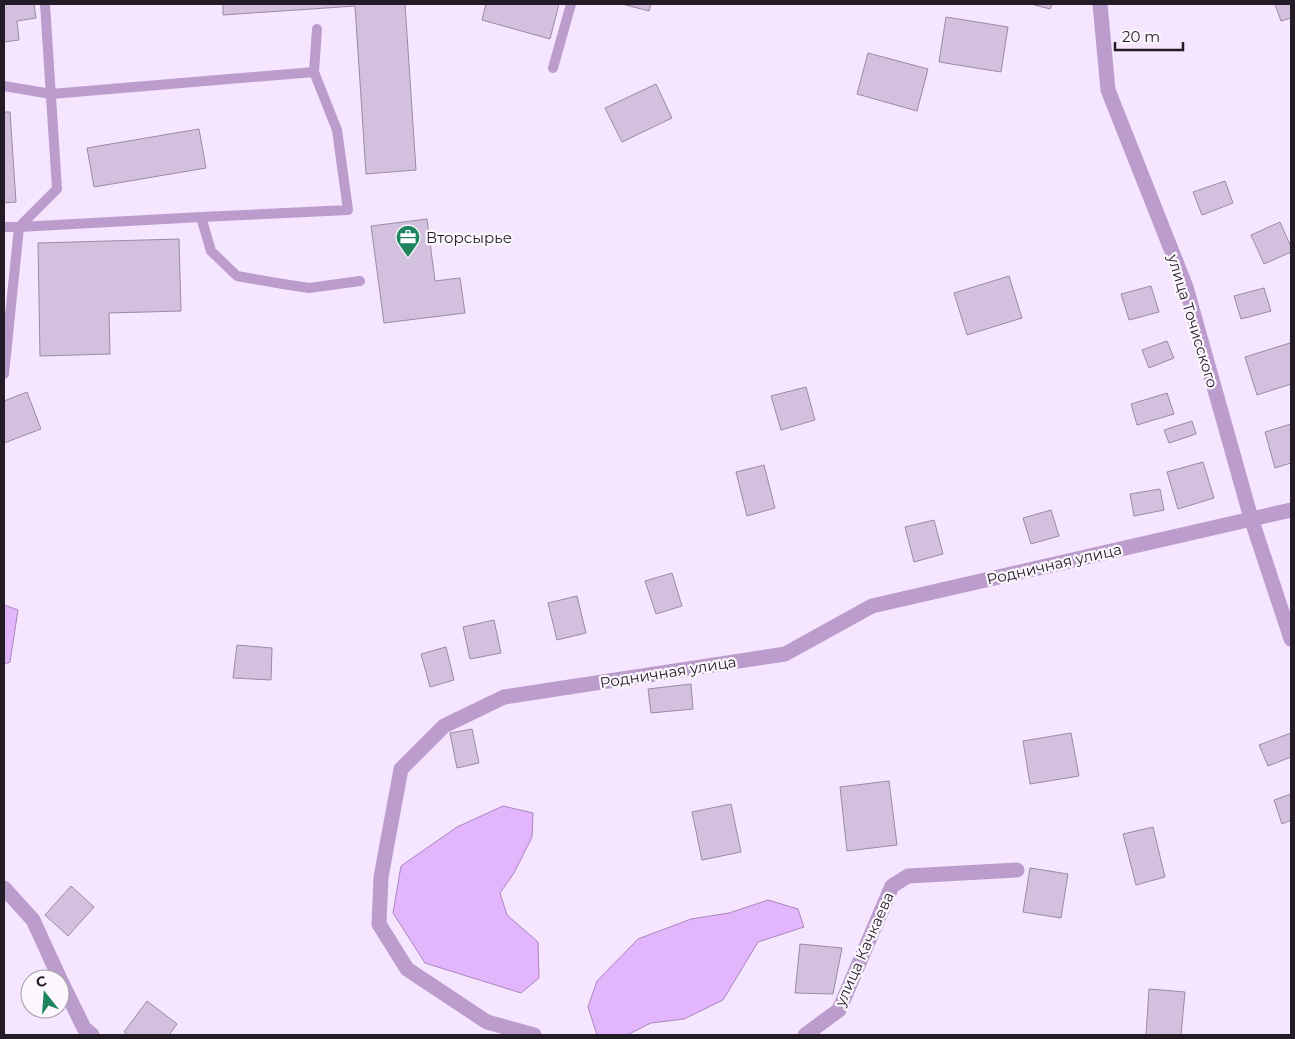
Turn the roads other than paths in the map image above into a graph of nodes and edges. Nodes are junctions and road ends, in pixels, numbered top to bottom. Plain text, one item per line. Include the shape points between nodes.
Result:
1 (45, 4) edge
2 (571, 4) edge
3 (1100, 4) edge
4 (318, 29) dead end
5 (553, 68) dead end
6 (314, 72) junction
7 (4, 86) edge
8 (51, 94) junction
9 (202, 217) junction
10 (4, 227) edge
11 (19, 227) junction
12 (360, 281) dead end
13 (4, 374) edge
14 (1291, 510) edge
15 (1251, 518) junction
16 (1291, 639) edge
17 (1017, 870) dead end
18 (4, 888) edge
19 (55, 969) edge
20 (70, 999) edge
21 (92, 1035) edge
22 (534, 1035) edge
23 (805, 1035) edge

1 - 8 lane
2 - 5 lane
3 - 15 street, улица Точисского via 1108,90 1186,287
4 - 6 lane
6 - 8 lane
6 - 9 lane via 337,130 348,210
7 - 8 lane
8 - 11 lane via 57,189
9 - 11 lane
9 - 12 lane via 211,251 237,276 309,288
10 - 11 lane
11 - 13 lane
14 - 15 street, Родничная улица
15 - 16 street, улица Точисского
15 - 22 street, Родничная улица via 872,606 785,654 504,697 444,726 401,769 381,877 379,924 407,969 486,1022
17 - 23 street, улица Качкаева via 908,876 892,886 838,1010
18 - 19 street via 33,920
20 - 21 street via 84,1028

